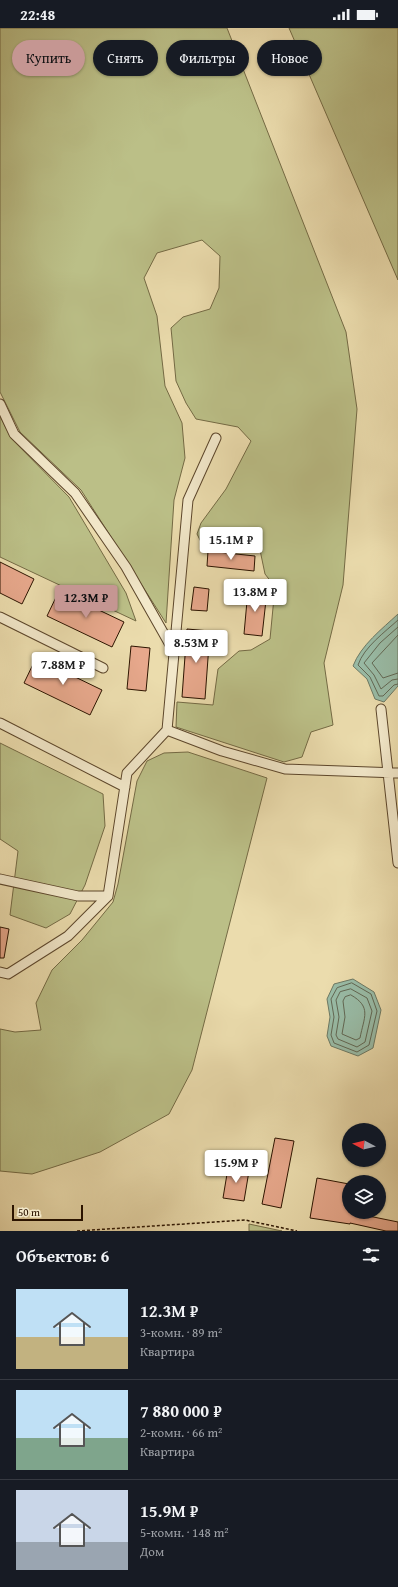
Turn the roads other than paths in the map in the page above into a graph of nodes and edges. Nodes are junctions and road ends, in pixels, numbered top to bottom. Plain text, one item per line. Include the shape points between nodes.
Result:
1 (0, 404) edge
2 (216, 438) dead end
3 (0, 617) edge
4 (173, 650) junction
5 (103, 668) dead end
6 (380, 709) dead end
7 (0, 724) edge
8 (167, 730) junction
9 (388, 773) junction
10 (398, 773) edge
11 (125, 787) junction
12 (398, 863) edge
13 (0, 880) edge
14 (108, 896) junction
15 (0, 972) edge

1 - 4 lane via 14,434 76,492 126,567
2 - 4 lane via 188,500
3 - 5 lane
4 - 8 lane
6 - 9 lane
7 - 11 lane
8 - 9 lane via 222,752 285,769
8 - 11 lane via 127,773
9 - 10 lane
9 - 12 lane
11 - 14 lane
13 - 14 lane via 78,896
14 - 15 lane via 68,936 8,974

